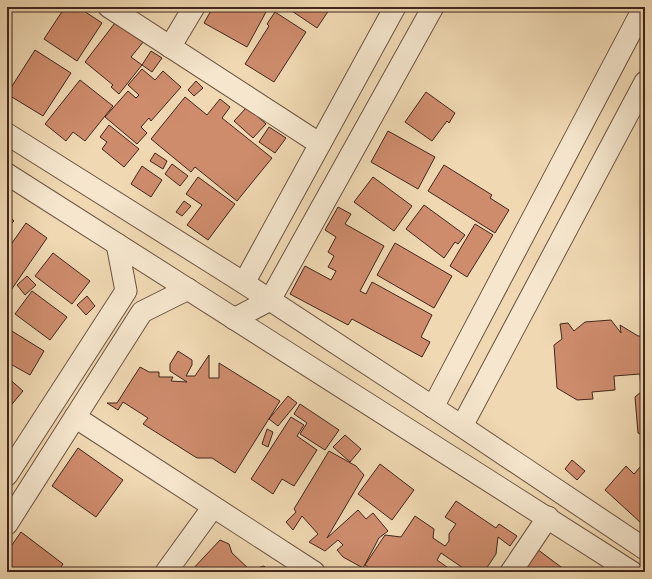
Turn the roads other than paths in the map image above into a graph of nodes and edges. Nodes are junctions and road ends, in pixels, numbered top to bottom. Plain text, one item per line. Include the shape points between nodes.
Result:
1 (109, 7) edge
2 (194, 7) edge
3 (395, 7) edge
4 (433, 7) edge
5 (639, 9) edge
6 (170, 47) junction
7 (645, 82) edge
8 (7, 134) edge
9 (320, 144) junction
10 (7, 174) edge
11 (117, 244) junction
12 (244, 283) junction
13 (188, 289) junction
14 (270, 300) junction
15 (234, 319) junction
16 (433, 407) junction
17 (75, 417) junction
18 (462, 426) junction
19 (7, 475) edge
20 (213, 507) junction
21 (548, 517) junction
22 (7, 524) edge
23 (645, 549) edge
24 (166, 572) edge
25 (314, 572) edge
26 (511, 572) edge
27 (632, 572) edge

1 - 6 street
2 - 6 street
3 - 9 street
4 - 14 street
5 - 16 street
6 - 9 street
7 - 18 street
8 - 12 street
9 - 12 street
10 - 11 street
11 - 13 street
11 - 19 street via 126,291
12 - 14 street
13 - 15 street
13 - 17 street via 142,312
14 - 15 street
14 - 16 street
15 - 21 street
16 - 18 street
17 - 20 street
17 - 22 street
18 - 23 street
20 - 24 street
20 - 25 street
21 - 26 street
21 - 27 street

